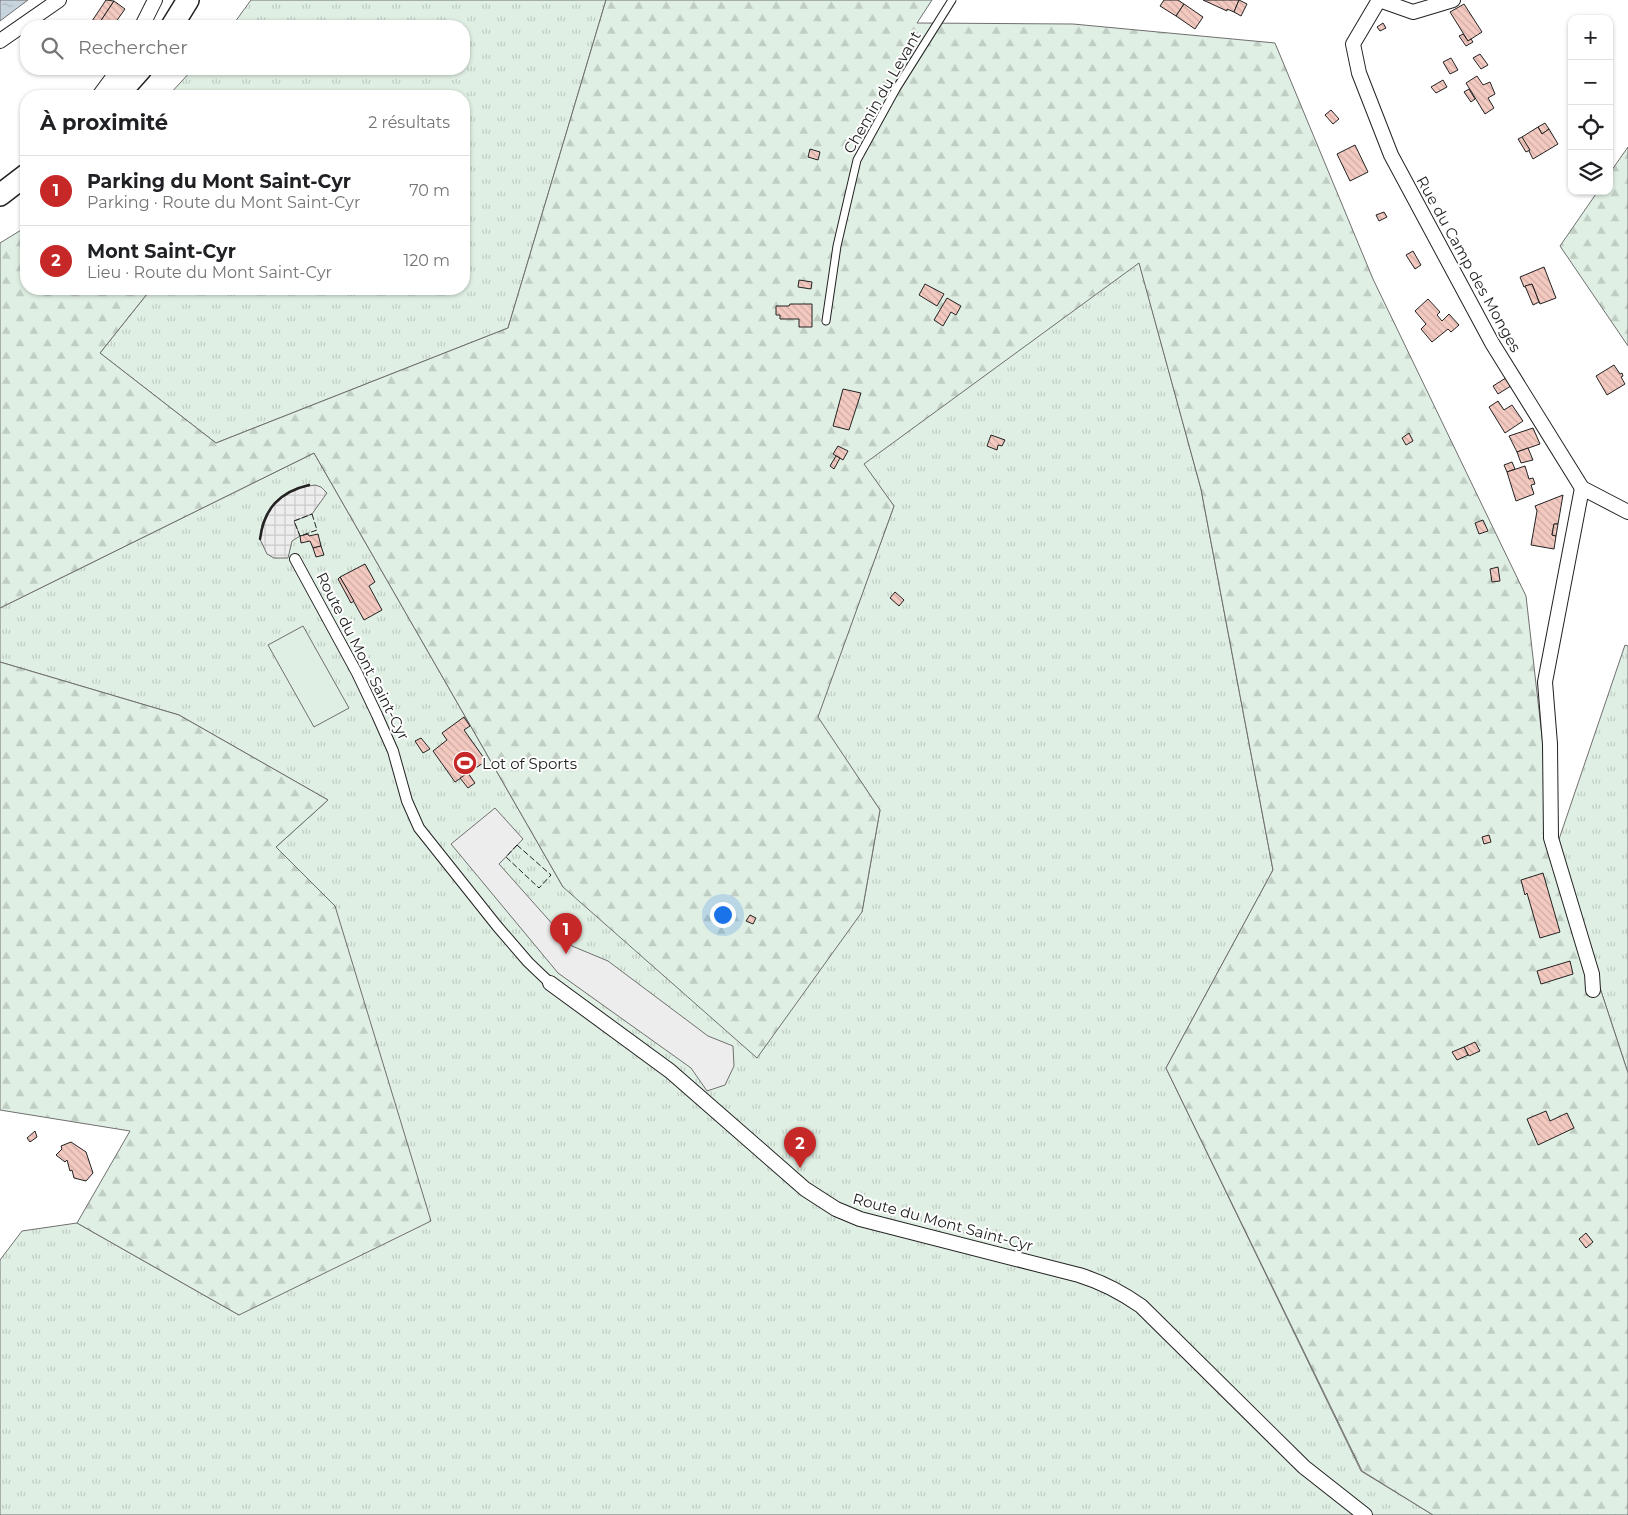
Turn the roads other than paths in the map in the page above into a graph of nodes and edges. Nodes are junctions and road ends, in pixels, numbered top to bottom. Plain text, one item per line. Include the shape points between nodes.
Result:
1 (59, 0) edge
2 (155, 0) edge
3 (188, 0) edge
4 (952, 0) edge
5 (1379, 0) edge
6 (1453, 0) edge
7 (30, 20) edge
8 (145, 20) edge
9 (176, 20) edge
10 (20, 27) edge
11 (0, 41) edge
12 (115, 75) edge
13 (136, 75) edge
14 (103, 90) edge
15 (123, 90) edge
16 (20, 180) edge
17 (0, 195) edge
18 (826, 321) dead end
19 (1582, 488) junction
20 (1628, 512) edge
21 (295, 559) dead end
22 (550, 983) joint
23 (1593, 990) dead end
24 (1364, 1515) edge

1 - 7 street
2 - 8 street
3 - 9 main road
4 - 18 lane, Chemin du Levant via 896,89 857,160 836,246
5 - 6 street via 1413,12
5 - 19 street, Rue du Camp des Monges via 1353,44 1359,73 1391,155 1492,343
10 - 11 street
12 - 14 street
13 - 15 main road
16 - 17 main road
19 - 20 street
19 - 23 street via 1545,682 1550,744 1551,838 1592,974
21 - 22 street, Route du Mont Saint-Cyr via 377,715 419,828 497,926
22 - 24 street, Route du Mont Saint-Cyr via 670,1071 805,1189 836,1209 860,1219 1097,1280 1119,1291 1141,1306 1299,1462

